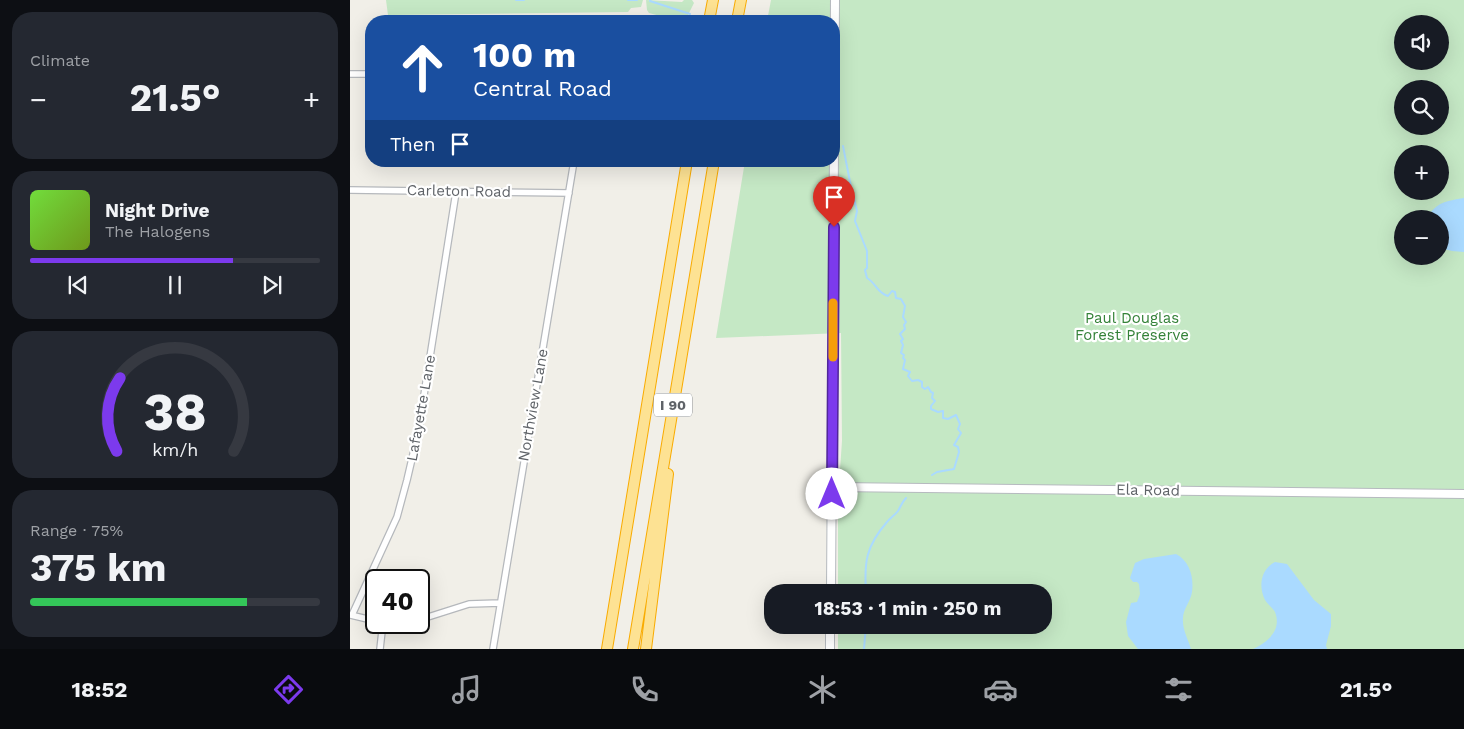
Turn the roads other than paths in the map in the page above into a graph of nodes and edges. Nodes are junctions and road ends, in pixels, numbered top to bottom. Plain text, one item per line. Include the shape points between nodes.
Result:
1 (713, 0) edge
2 (740, 0) edge
3 (835, 0) edge
4 (710, 15) edge
5 (738, 15) edge
6 (835, 15) edge
7 (350, 74) edge
8 (365, 74) edge
9 (573, 167) edge
10 (686, 167) edge
11 (713, 167) edge
12 (834, 167) edge
13 (350, 190) edge
14 (456, 192) junction
15 (569, 193) junction
16 (678, 378) junction
17 (832, 487) junction
18 (1464, 494) edge
19 (831, 584) edge
20 (500, 603) junction
21 (351, 615) edge
22 (430, 616) edge
23 (365, 618) edge
24 (382, 634) edge
25 (830, 634) edge
26 (380, 649) edge
27 (493, 649) edge
28 (607, 649) edge
29 (633, 649) edge
30 (646, 649) edge
31 (830, 649) edge

1 - 4 highway
2 - 5 highway
3 - 6 street
7 - 8 street
9 - 15 street, Northview Lane
10 - 28 highway, I 90
11 - 16 highway, I 90
12 - 17 street
13 - 14 street, Carleton Road
14 - 15 street, Carleton Road
14 - 21 street, Lafayette Lane via 418,433 407,480 397,517
15 - 20 street, Northview Lane
16 - 29 highway, I 90
16 - 30 highway
17 - 18 street, Ela Road
17 - 19 street
20 - 22 street via 469,604
20 - 27 street, Northview Lane
21 - 23 street
24 - 26 street
25 - 31 street

